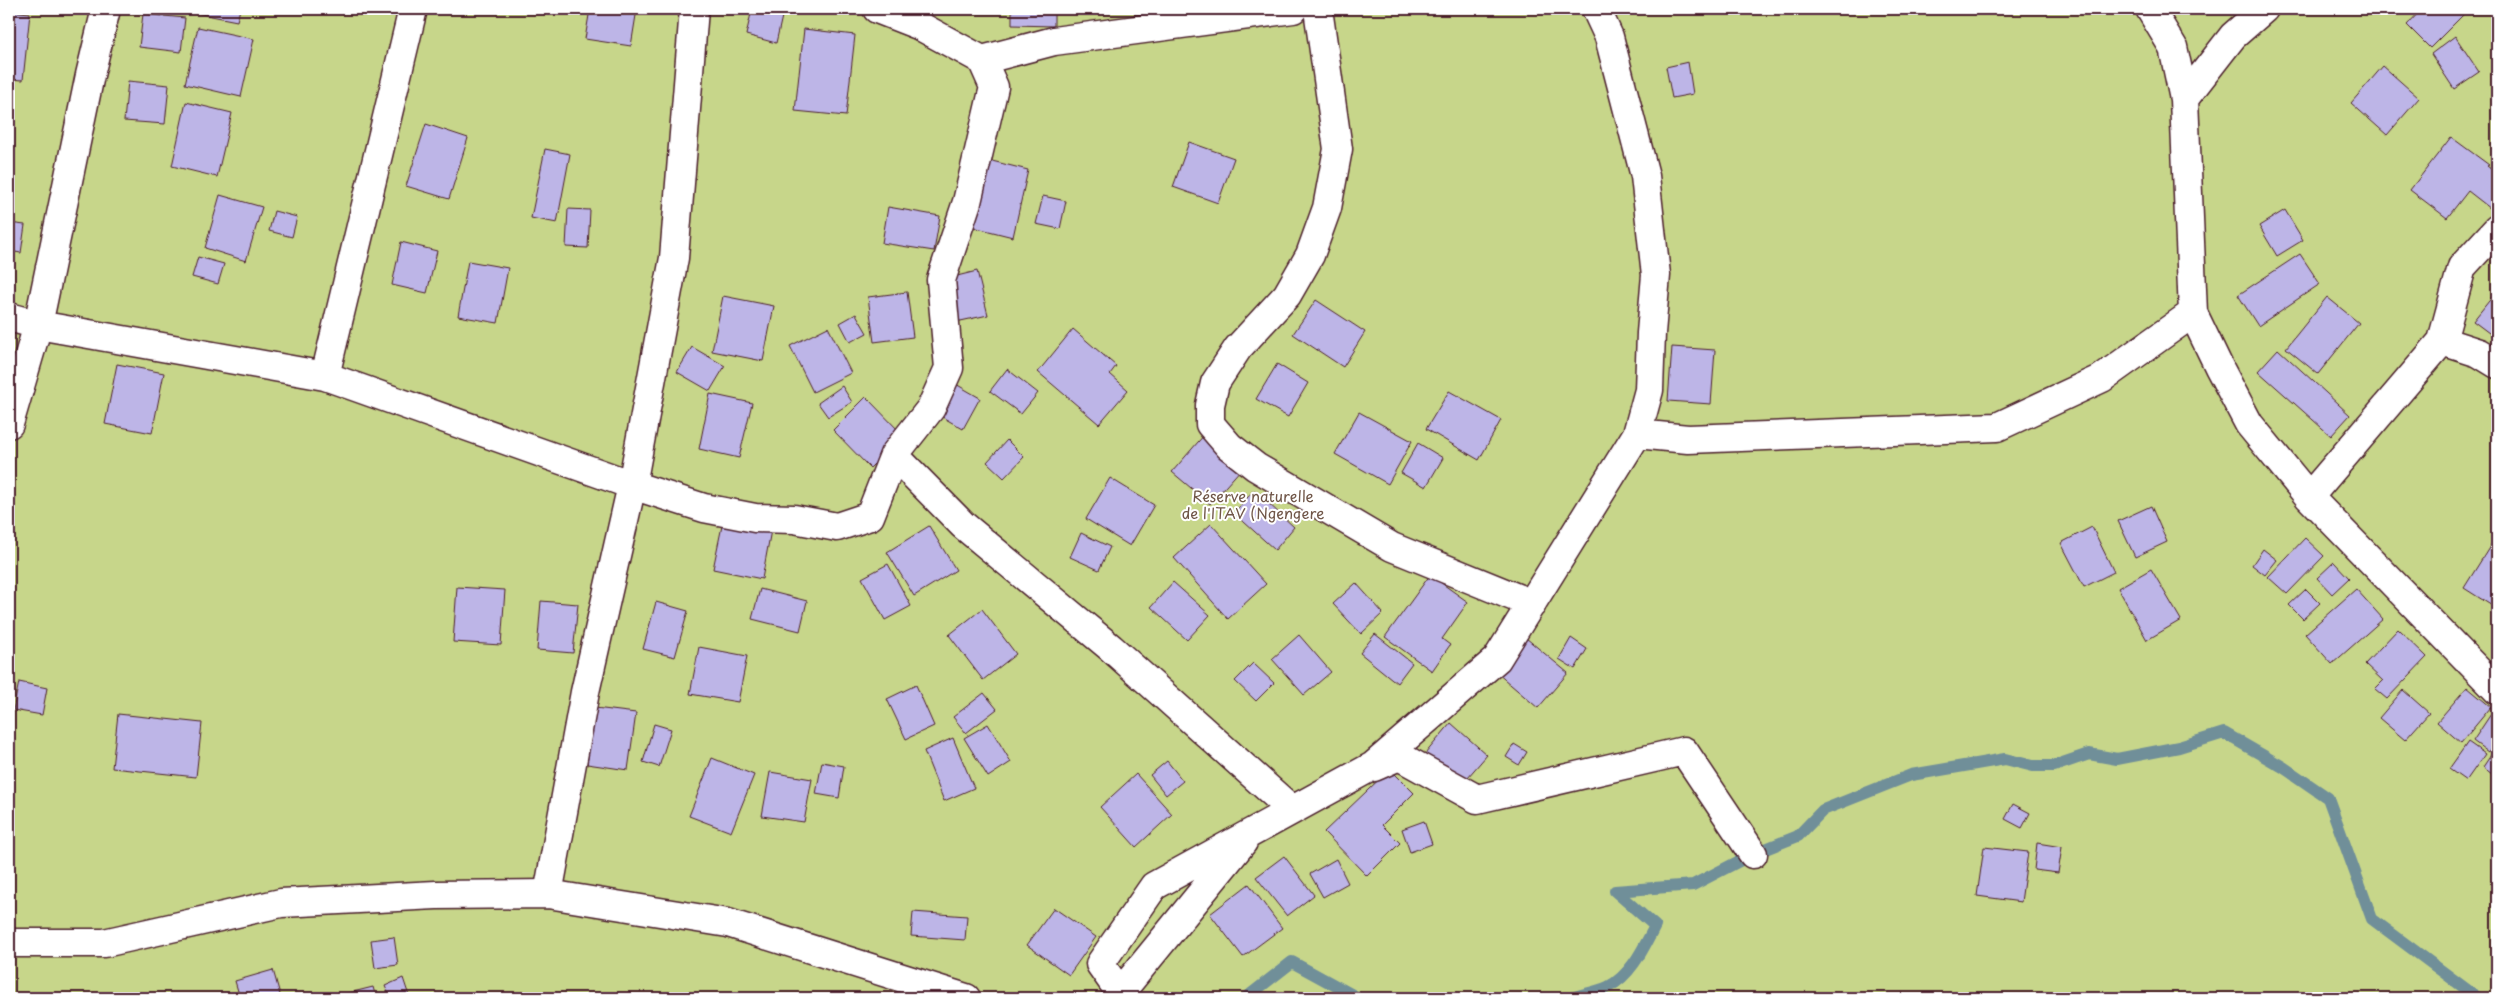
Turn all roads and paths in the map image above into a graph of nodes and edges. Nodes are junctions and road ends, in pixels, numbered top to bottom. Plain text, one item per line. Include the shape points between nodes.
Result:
1 (106, 9) edge
2 (413, 9) edge
3 (694, 9) edge
4 (877, 9) edge
5 (1293, 9) edge
6 (1318, 9) edge
7 (1596, 9) edge
8 (2150, 9) edge
9 (2264, 9) edge
10 (982, 60) junction
11 (2184, 98) junction
12 (2497, 230) edge
13 (2193, 313) junction
14 (9, 317) edge
15 (38, 326) junction
16 (2442, 341) junction
17 (2497, 364) edge
18 (325, 376) junction
19 (9, 424) edge
20 (1637, 434) junction
21 (894, 454) junction
22 (632, 485) junction
23 (2309, 496) junction
24 (1532, 604) junction
25 (2497, 690) edge
26 (1291, 809) junction
27 (1753, 854) dead end
28 (548, 894) junction
29 (9, 943) edge
30 (966, 998) edge
31 (1116, 998) edge
32 (1124, 998) edge

1 - 15 main road
2 - 18 main road
3 - 22 main road via 674,258
4 - 10 main road via 918,25
5 - 10 main road via 1054,41
6 - 24 main road via 1338,149 1327,208 1310,255 1287,295 1238,348 1215,383 1210,424 1229,446 1256,467 1392,547
7 - 20 main road via 1609,37 1645,176 1656,275 1649,390
8 - 11 main road via 2173,47
9 - 11 main road via 2233,36
10 - 21 main road via 994,87 967,202 941,280 949,368 931,408
11 - 13 main road
12 - 16 main road via 2462,267
13 - 20 main road via 2102,378 1996,427 1688,439
13 - 23 main road via 2249,424
14 - 15 main road
15 - 18 main road
15 - 19 main road
16 - 17 main road via 2479,353
16 - 23 main road
18 - 22 main road
20 - 24 main road
21 - 22 main road via 870,516 837,526 794,519 755,518 704,508
21 - 26 main road via 963,525 1112,648
22 - 28 main road via 585,692
23 - 25 main road
24 - 26 main road via 1497,659 1448,704 1373,766
26 - 32 main road via 1154,886 1100,964
27 - 31 main road via 1684,751 1477,799 1400,756 1263,814
28 - 29 main road via 426,895 281,903 104,943
28 - 30 main road via 728,923

